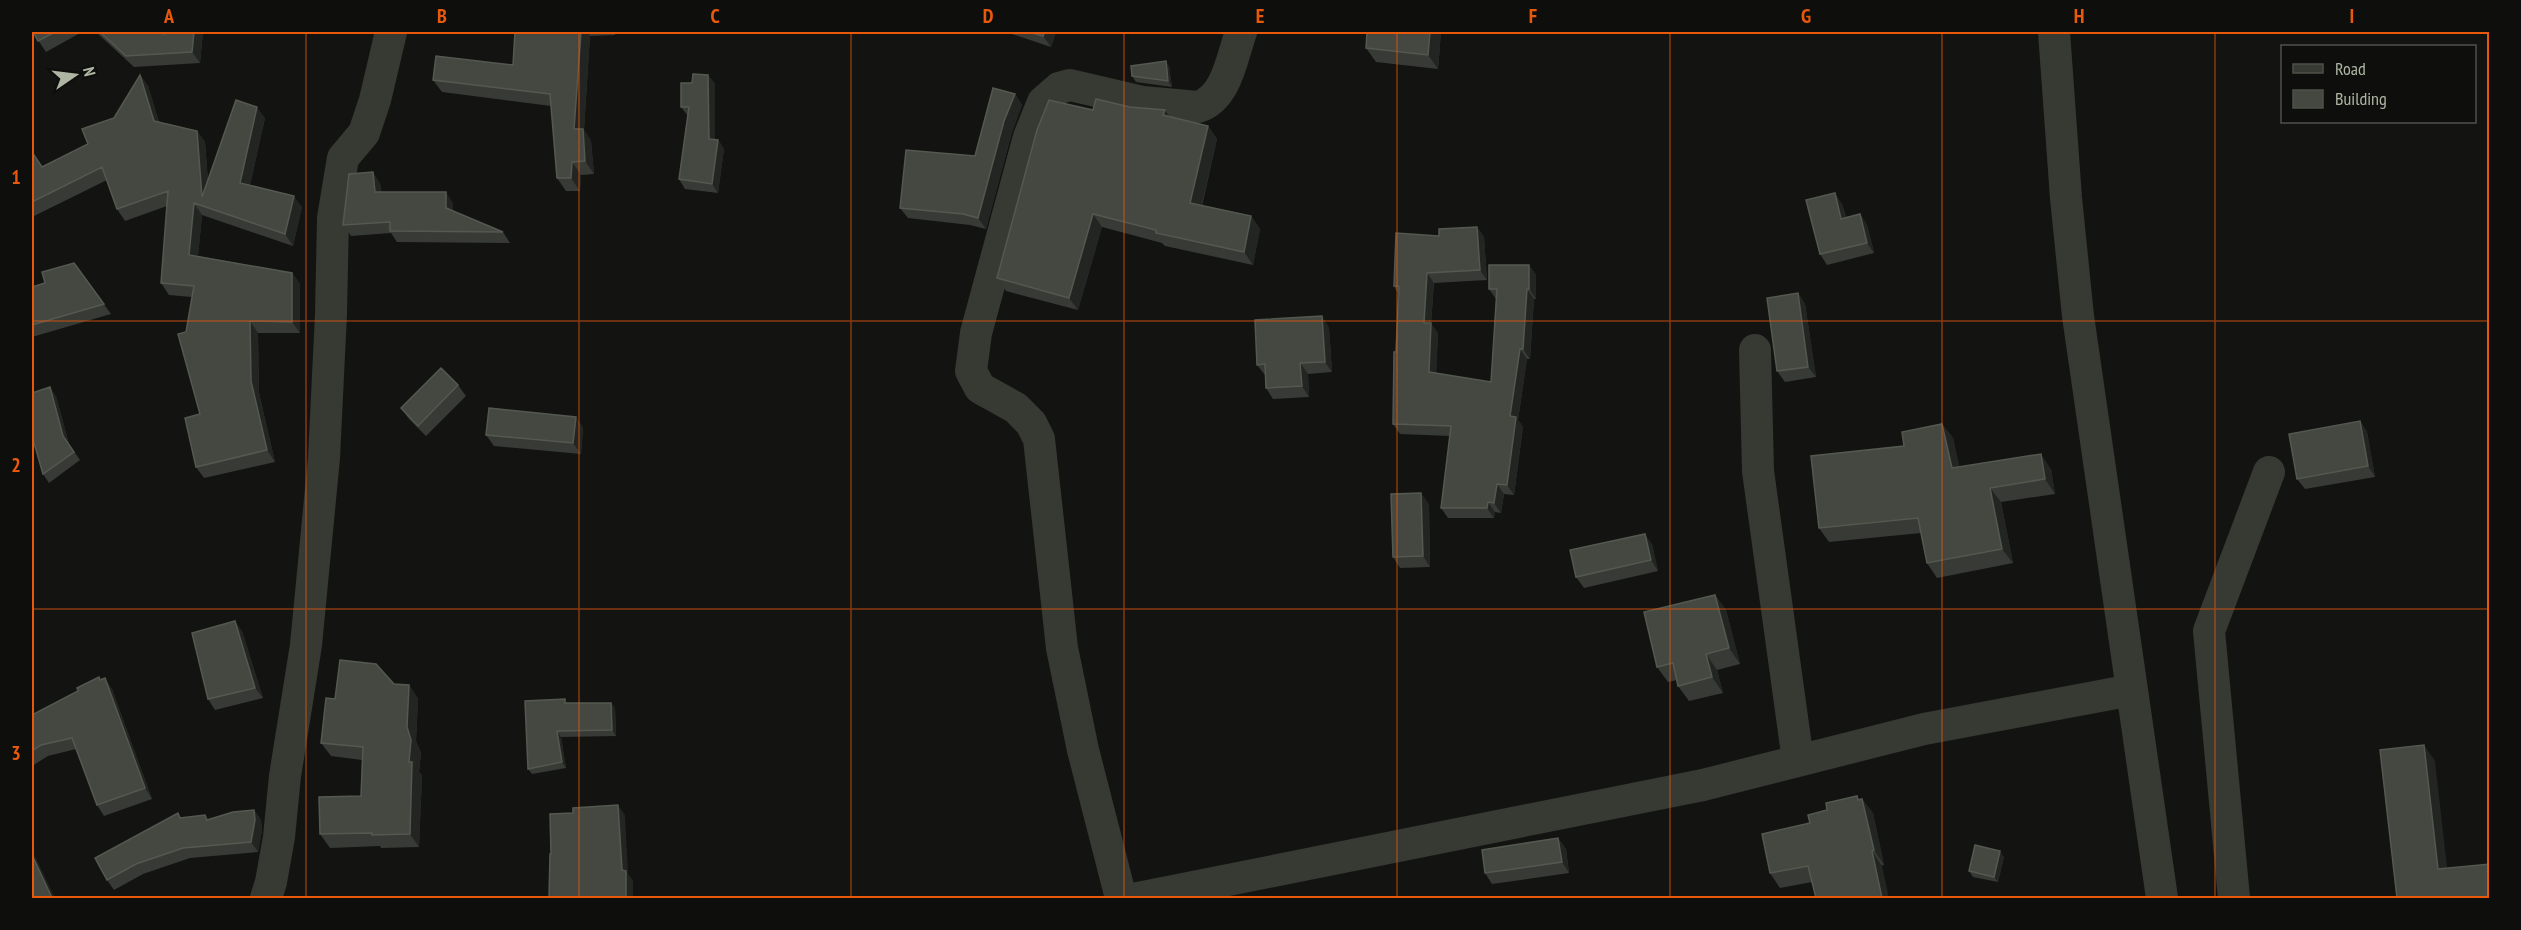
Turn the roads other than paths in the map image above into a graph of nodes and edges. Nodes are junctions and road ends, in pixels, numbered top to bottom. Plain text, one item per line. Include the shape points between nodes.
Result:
1 (391, 32) edge
2 (1241, 32) edge
3 (2054, 32) edge
4 (1755, 350) dead end
5 (2269, 472) dead end
6 (2132, 690) junction
7 (1798, 761) junction
8 (2166, 892) edge
9 (266, 898) edge
10 (1121, 898) edge
11 (1138, 898) edge
12 (2234, 898) edge

1 - 9 street via 364,133 343,158 333,218 324,458 306,645 277,849
2 - 10 street via 1220,92 1206,105 1143,102 1070,85 1050,93 1029,137 976,333 971,371 980,388 1016,408 1039,439 1062,648
3 - 6 street via 2078,316
4 - 7 street via 1758,471
5 - 12 street via 2209,631
6 - 7 street via 1924,729
6 - 8 street
7 - 11 street via 1657,794

